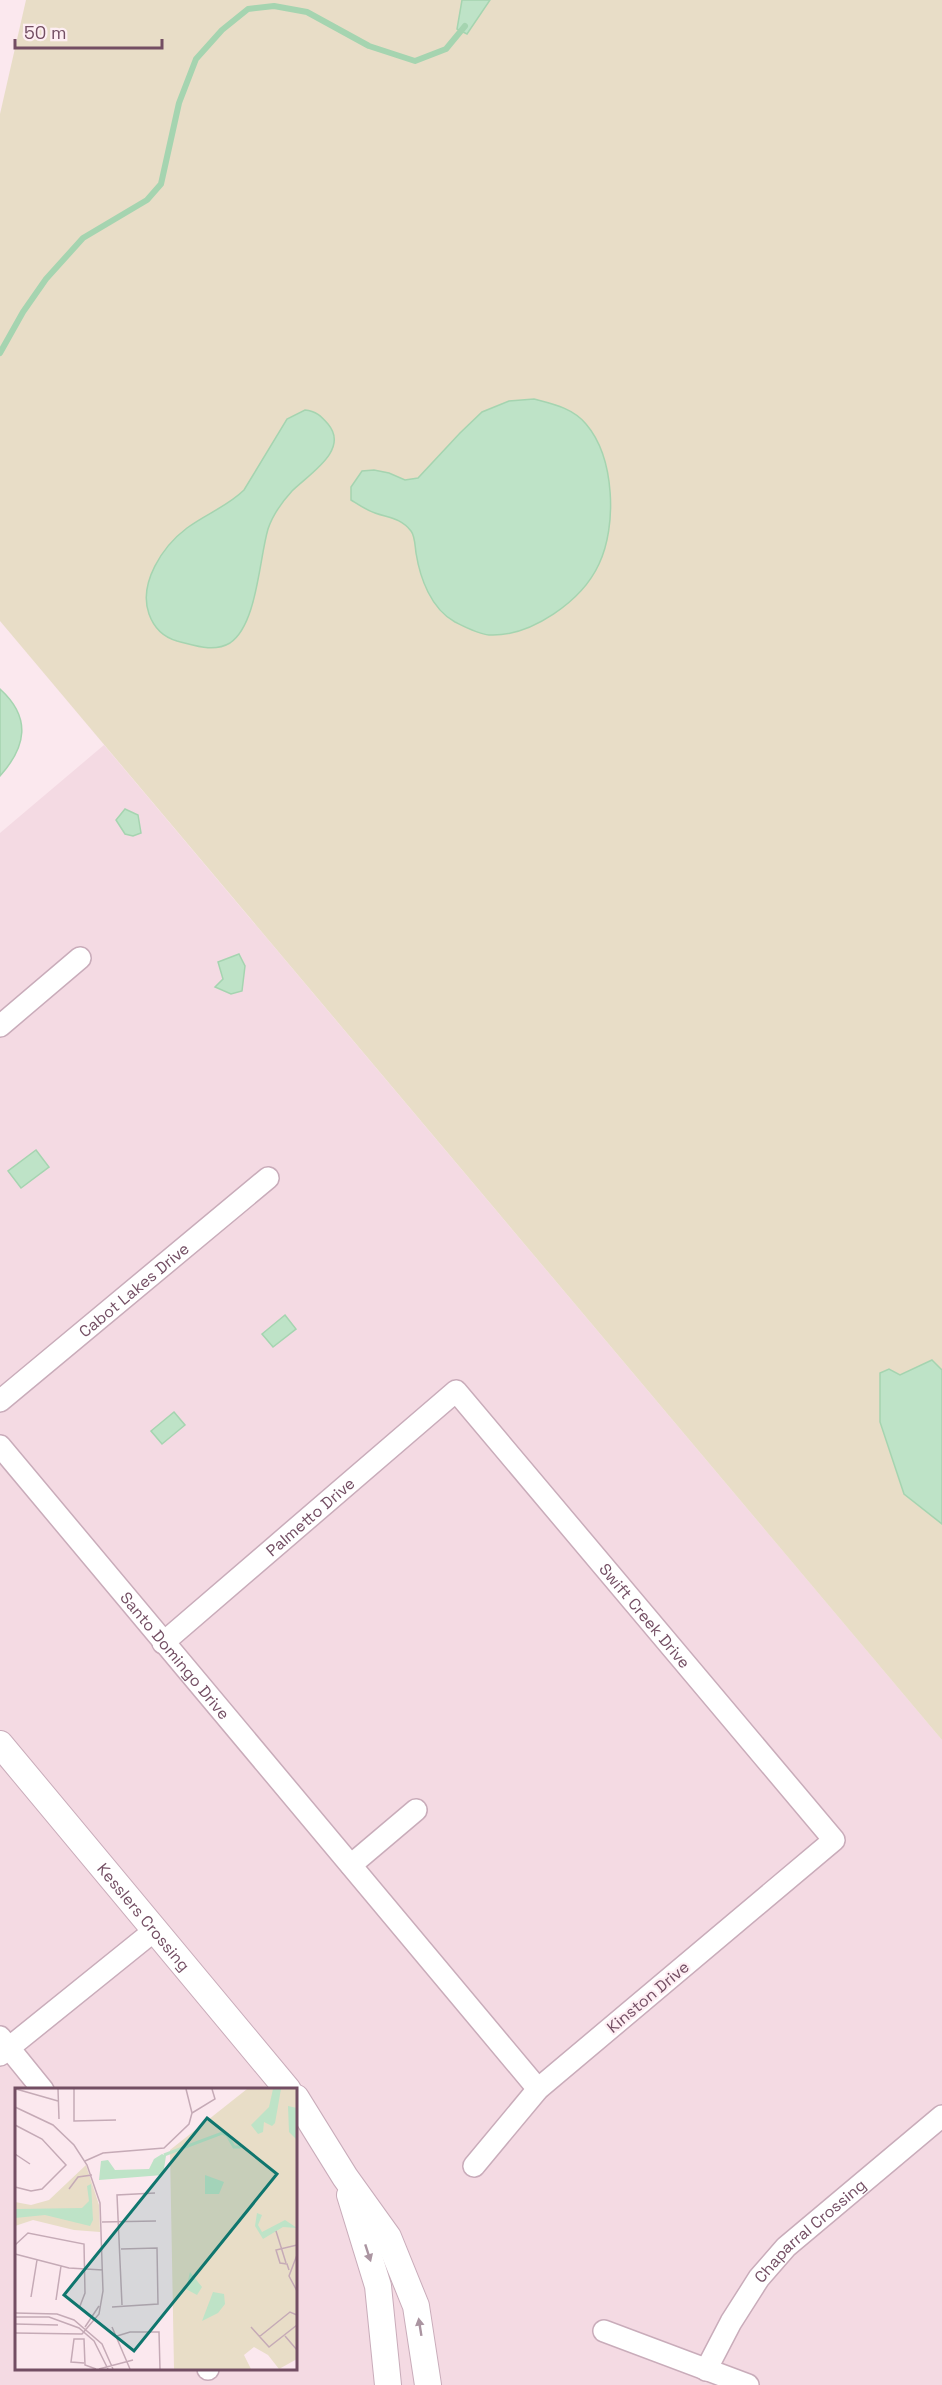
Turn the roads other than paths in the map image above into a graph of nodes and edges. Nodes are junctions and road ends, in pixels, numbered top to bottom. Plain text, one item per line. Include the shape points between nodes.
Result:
1 (80, 958) dead end
2 (0, 1026) edge
3 (268, 1178) dead end
4 (456, 1391) joint
5 (0, 1401) edge
6 (0, 1446) edge
7 (163, 1643) junction
8 (0, 1744) edge
9 (416, 1810) dead end
10 (834, 1840) joint
11 (351, 1865) junction
12 (155, 1930) junction
13 (3, 2047) edge
14 (41, 2088) edge
15 (286, 2088) edge
16 (538, 2089) junction
17 (297, 2100) edge
18 (942, 2116) edge
19 (474, 2166) dead end
20 (345, 2177) junction
21 (603, 2331) dead end
22 (706, 2370) junction
23 (388, 2385) edge
24 (428, 2385) edge
25 (748, 2385) edge

1 - 2 street
3 - 5 street, Cabot Lakes Drive
4 - 7 street, Palmetto Drive
4 - 10 street, Swift Creek Drive
6 - 7 street, Santo Domingo Drive
7 - 11 street, Santo Domingo Drive
8 - 12 street, Kesslers Crossing
9 - 11 street
10 - 16 street, Kinston Drive
11 - 16 street, Santo Domingo Drive
12 - 13 street
12 - 15 street, Kesslers Crossing
13 - 14 street
16 - 19 street, Kinston Drive
17 - 20 street
18 - 22 street, Chaparral Crossing via 786,2247 753,2287
20 -> 23 street via 378,2286
24 -> 20 street via 416,2306 388,2237
21 - 22 street
22 - 25 street

